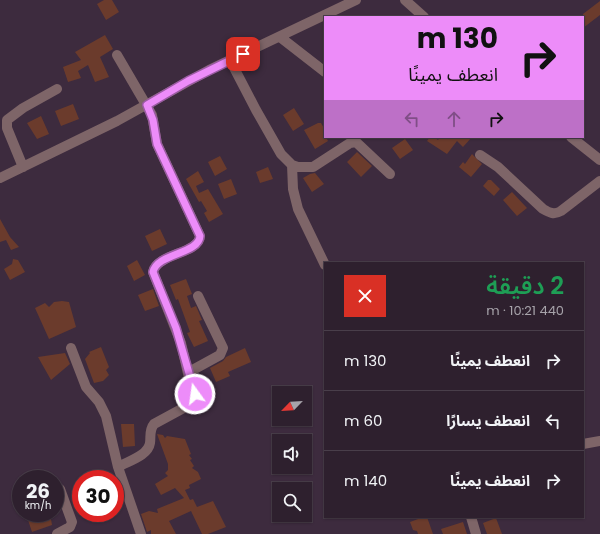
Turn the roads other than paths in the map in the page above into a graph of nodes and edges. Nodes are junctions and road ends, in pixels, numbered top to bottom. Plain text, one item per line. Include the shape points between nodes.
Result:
1 (356, 0) edge
2 (405, 0) edge
3 (423, 16) edge
4 (280, 37) junction
5 (117, 55) dead end
6 (230, 60) junction
7 (324, 71) edge
8 (57, 89) dead end
9 (147, 105) junction
10 (572, 138) edge
11 (480, 156) dead end
12 (600, 160) edge
13 (292, 164) junction
14 (23, 167) junction
15 (390, 174) dead end
16 (0, 178) edge
17 (600, 181) edge
18 (324, 263) edge
19 (198, 296) dead end
20 (71, 348) dead end
21 (189, 372) junction
22 (600, 442) edge
23 (584, 444) edge
24 (118, 467) junction
25 (64, 500) edge
26 (471, 518) edge
27 (57, 534) edge
28 (141, 534) edge
29 (476, 534) edge

1 - 4 street
2 - 3 street
4 - 6 street
4 - 7 street
5 - 9 street
6 - 9 street
6 - 13 street via 281,154
8 - 14 street via 7,120 7,128
9 - 14 street
9 - 21 street via 153,120 157,144 200,236 196,245 158,263 153,272 176,328
10 - 12 street
11 - 17 street via 498,168 543,209 554,214
13 - 15 street via 313,167 354,142 360,144
13 - 18 street via 294,196 298,209
14 - 16 street
19 - 21 street via 223,348 220,355
20 - 24 street via 86,387 99,402 106,416
21 - 24 street via 195,394 193,402 154,424 147,451
22 - 23 street
24 - 28 street
25 - 27 street via 72,522 70,527
26 - 29 street

